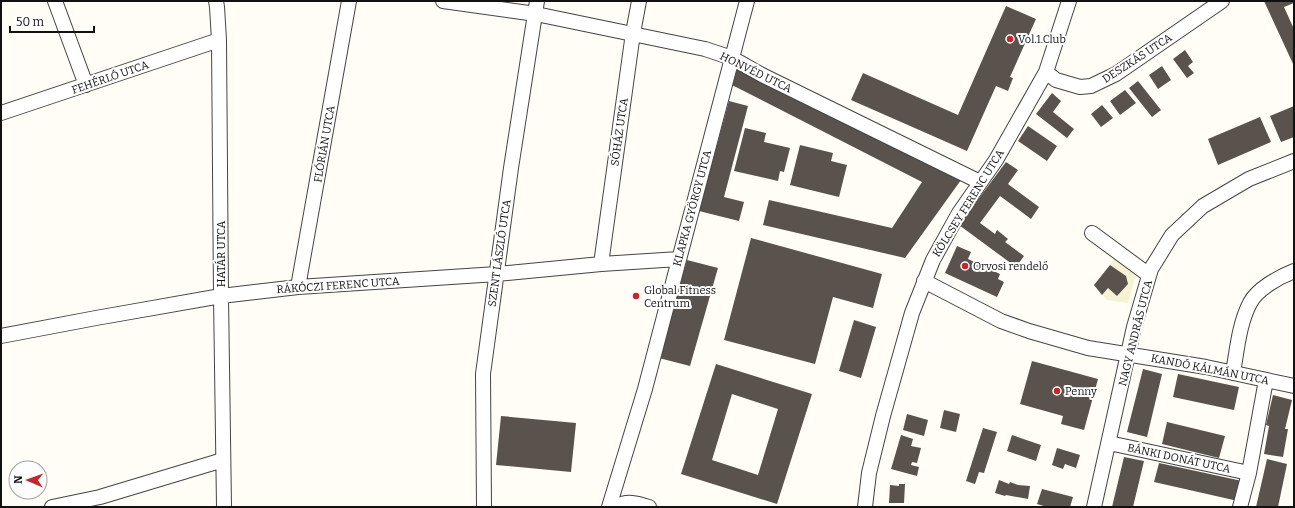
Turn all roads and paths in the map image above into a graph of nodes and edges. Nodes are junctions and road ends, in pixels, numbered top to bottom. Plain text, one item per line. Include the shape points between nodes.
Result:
1 (55, 1) edge
2 (216, 1) edge
3 (350, 1) edge
4 (443, 1) edge
5 (639, 1) edge
6 (747, 1) edge
7 (1069, 1) edge
8 (1222, 1) edge
9 (537, 7) edge
10 (633, 34) junction
11 (220, 40) junction
12 (732, 58) junction
13 (1046, 72) junction
14 (86, 85) junction
15 (1, 114) edge
16 (1294, 161) edge
17 (980, 182) junction
18 (1092, 233) dead end
19 (679, 259) junction
20 (601, 264) junction
21 (1294, 271) edge
22 (497, 274) junction
23 (1149, 275) junction
24 (924, 281) junction
25 (298, 286) junction
26 (221, 296) junction
27 (1, 336) edge
28 (1129, 354) junction
29 (1233, 373) junction
30 (1266, 380) junction
31 (1294, 386) edge
32 (1109, 443) junction
33 (223, 460) junction
34 (1249, 473) junction
35 (100, 502) edge
36 (52, 507) edge
37 (224, 507) edge
38 (484, 507) edge
39 (609, 507) edge
40 (616, 507) edge
41 (649, 507) edge
42 (865, 507) edge
43 (1094, 507) edge
44 (1240, 507) edge

1 - 14 street
2 - 11 street, HATÁR UTCA
3 - 25 street, FLÓRIÁN UTCA
4 - 9 street, HONVÉD UTCA
5 - 10 street, SÓHÁZ UTCA
6 - 12 street, KLAPKA GYÖRGY UTCA
7 - 13 street, KÖLCSEY FERENC UTCA
8 - 13 street, DESZKÁS UTCA via 1116,74 1091,86 1080,87 1056,80
9 - 10 street, HONVÉD UTCA
9 - 22 street, SZENT LÁSZLÓ UTCA
10 - 12 street, HONVÉD UTCA via 705,49
10 - 20 street, SÓHÁZ UTCA
11 - 14 street, FEHÉRLÓ UTCA
11 - 26 street, HATÁR UTCA
12 - 17 street, HONVÉD UTCA
12 - 19 street, KLAPKA GYÖRGY UTCA
13 - 17 street, KÖLCSEY FERENC UTCA via 996,160
14 - 15 street, FEHÉRLÓ UTCA
16 - 23 street, NAGY ANDRÁS UTCA via 1249,179 1203,206 1172,235
17 - 24 street, KÖLCSEY FERENC UTCA via 959,213
18 - 23 street
19 - 20 street, RÁKÓCZI FERENC UTCA
19 - 39 street, KLAPKA GYÖRGY UTCA via 645,389
20 - 22 street, RÁKÓCZI FERENC UTCA
21 - 29 street via 1262,288 1250,302 1242,326
22 - 25 street, RÁKÓCZI FERENC UTCA
22 - 38 street, SZENT LÁSZLÓ UTCA via 482,374
23 - 28 street, NAGY ANDRÁS UTCA
24 - 28 street, KANDÓ KÁLMÁN UTCA via 1001,321 1029,332 1088,348
24 - 42 street, KÖLCSEY FERENC UTCA via 882,416 869,473
25 - 26 street, RÁKÓCZI FERENC UTCA
26 - 27 street, RÁKÓCZI FERENC UTCA
26 - 33 street, HATÁR UTCA
28 - 29 street, KANDÓ KÁLMÁN UTCA
28 - 32 street, NAGY ANDRÁS UTCA
29 - 30 street, KANDÓ KÁLMÁN UTCA
30 - 31 street, KANDÓ KÁLMÁN UTCA
30 - 34 street
32 - 34 street, BÁNKI DONÁT UTCA
32 - 43 street, NAGY ANDRÁS UTCA
33 - 35 street
33 - 37 street, HATÁR UTCA
34 - 44 street
35 - 36 street
40 - 41 street via 622,503

